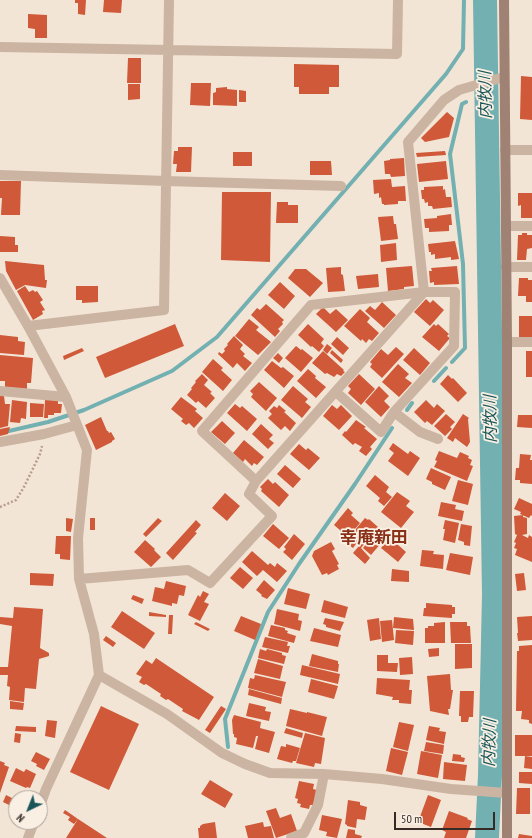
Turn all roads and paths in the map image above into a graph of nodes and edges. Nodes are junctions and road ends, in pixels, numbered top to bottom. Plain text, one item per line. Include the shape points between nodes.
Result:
1 (169, 0) edge
2 (398, 0) edge
3 (504, 0) edge
4 (0, 47) edge
5 (168, 50) junction
6 (499, 78) junction
7 (505, 150) junction
8 (532, 150) edge
9 (0, 175) edge
10 (166, 181) junction
11 (341, 186) dead end
12 (506, 226) junction
13 (532, 226) edge
14 (506, 267) junction
15 (532, 267) edge
16 (0, 278) edge
17 (424, 292) junction
18 (28, 326) junction
19 (507, 342) junction
20 (532, 342) edge
21 (0, 391) edge
22 (336, 392) junction
23 (66, 397) junction
24 (394, 412) junction
25 (77, 424) junction
26 (44, 434) junction
27 (438, 439) dead end
28 (0, 442) edge
29 (256, 481) junction
30 (0, 507) edge
31 (78, 579) junction
32 (99, 675) junction
33 (324, 774) junction
34 (46, 790) edge
35 (502, 793) junction
36 (291, 838) edge
37 (507, 838) edge

1 - 5 street
2 - 5 street via 397,54
3 - 6 street
4 - 5 street
5 - 10 street
6 - 7 street
6 - 17 street via 459,90 444,100 408,142
7 - 8 street
7 - 12 street
9 - 10 street
10 - 11 street
10 - 18 street via 164,310
12 - 13 street
12 - 14 street
14 - 15 street
14 - 19 street
16 - 18 street
17 - 22 street
17 - 24 street via 455,292 454,346
17 - 29 street via 310,305 202,431
18 - 23 street
19 - 20 street
19 - 35 street
21 - 23 street
22 - 24 street via 381,432
22 - 29 street
23 - 25 street
24 - 27 street via 420,432
25 - 26 street
25 - 31 street via 87,450 78,538
26 - 28 street
26 - 30 path via 40,454 24,487 16,500
29 - 31 street via 249,494 272,516 210,583 188,570
31 - 32 street via 94,634
32 - 33 street via 167,714 222,753 245,764 270,773
32 - 34 street
33 - 35 street via 382,778 451,789
33 - 36 street via 318,805 304,833
35 - 37 street

